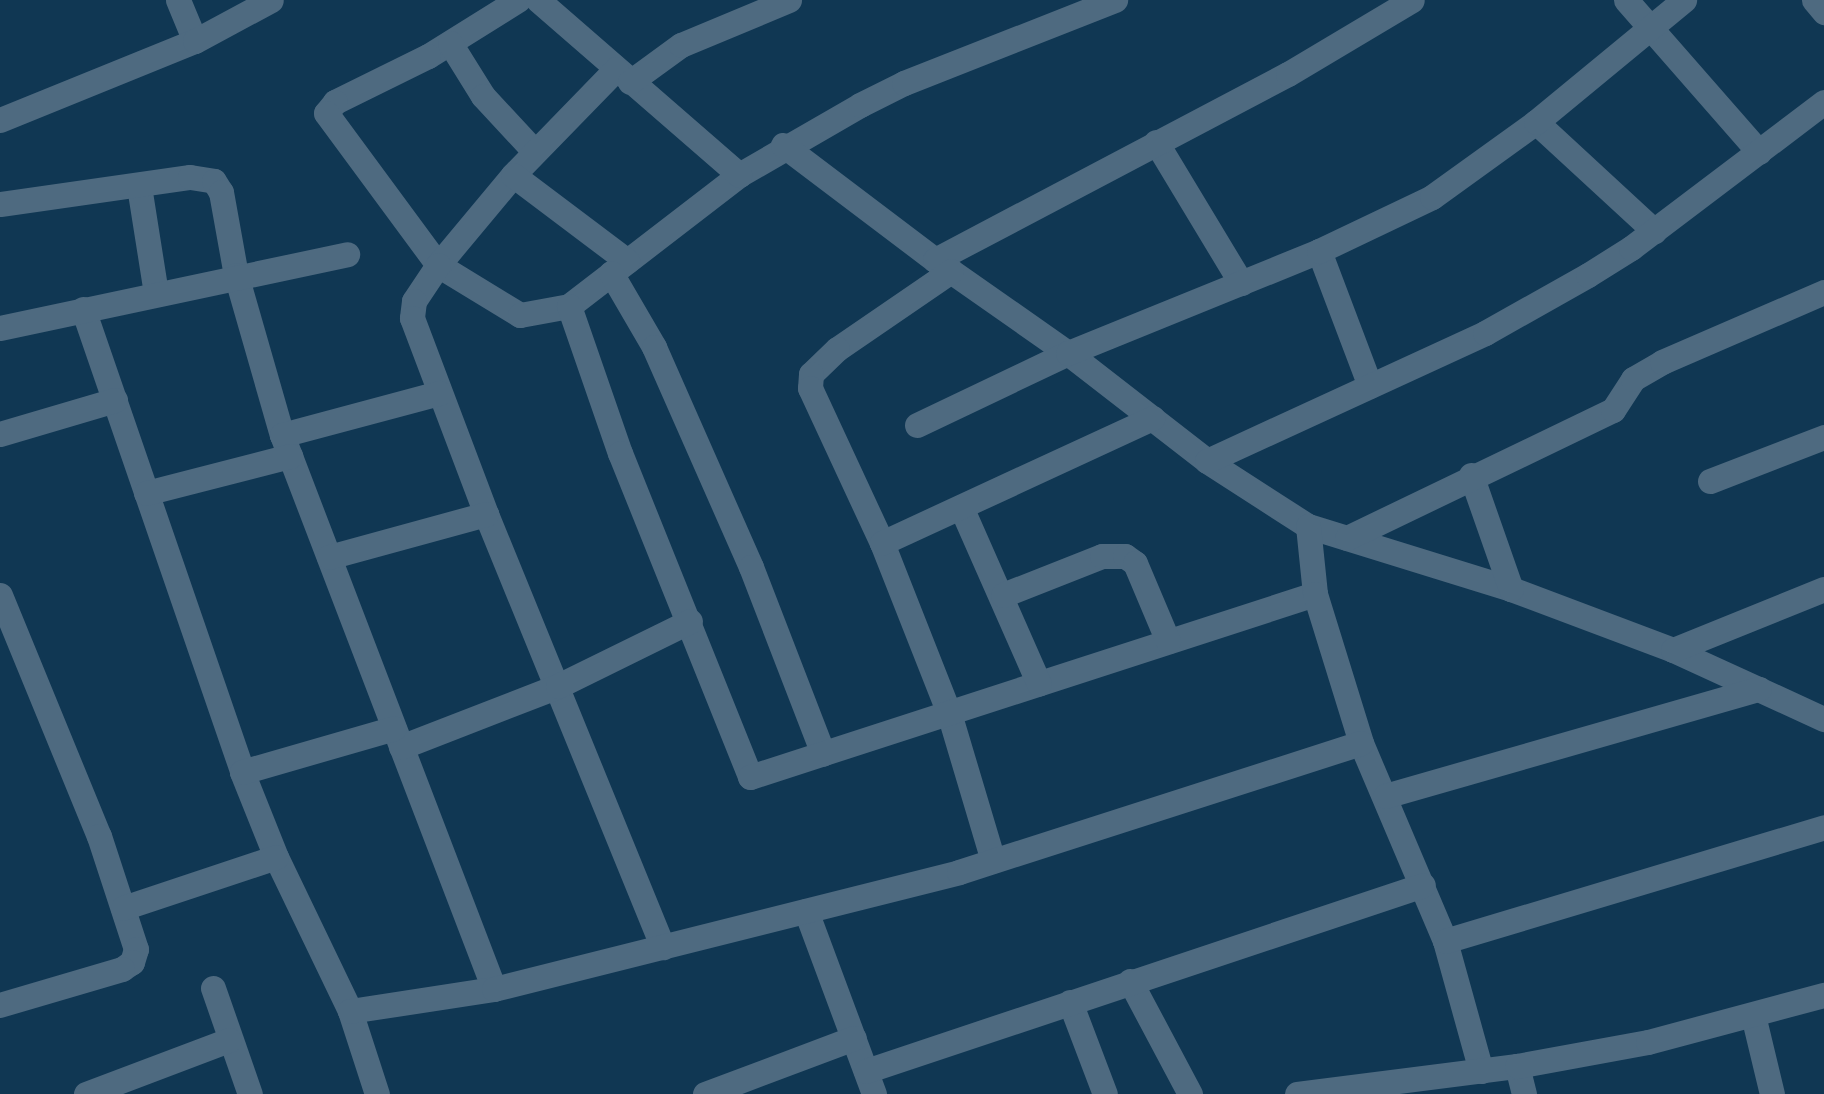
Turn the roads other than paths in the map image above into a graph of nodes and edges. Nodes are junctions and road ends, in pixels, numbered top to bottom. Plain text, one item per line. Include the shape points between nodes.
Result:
1 (178, 0) edge
2 (271, 0) edge
3 (518, 0) edge
4 (538, 0) edge
5 (1115, 0) edge
6 (1412, 0) edge
7 (1626, 0) edge
8 (1684, 0) edge
9 (1814, 0) edge
10 (779, 2) edge
11 (1824, 12) edge
12 (1650, 27) junction
13 (195, 40) junction
14 (450, 44) junction
15 (623, 76) junction
16 (1824, 102) edge
17 (0, 120) edge
18 (1536, 122) junction
19 (1156, 142) junction
20 (783, 146) junction
21 (535, 152) junction
22 (1760, 152) junction
23 (513, 174) junction
24 (738, 174) junction
25 (139, 186) junction
26 (0, 204) edge
27 (1654, 231) junction
28 (1320, 251) junction
29 (347, 254) dead end
30 (438, 265) junction
31 (942, 266) junction
32 (619, 267) junction
33 (236, 274) junction
34 (1240, 283) junction
35 (1824, 292) edge
36 (156, 293) junction
37 (569, 306) junction
38 (83, 309) junction
39 (0, 328) edge
40 (1068, 353) junction
41 (1370, 386) junction
42 (439, 393) junction
43 (114, 400) junction
44 (1152, 418) junction
45 (918, 425) dead end
46 (0, 434) edge
47 (1824, 437) edge
48 (286, 446) junction
49 (1207, 461) junction
50 (1471, 474) junction
51 (1710, 482) dead end
52 (146, 493) junction
53 (961, 506) junction
54 (486, 514) junction
55 (1308, 526) junction
56 (1348, 538) junction
57 (882, 543) junction
58 (328, 557) junction
59 (1511, 589) junction
60 (1824, 589) edge
61 (1316, 594) junction
62 (0, 595) edge
63 (1003, 595) junction
64 (690, 621) junction
65 (1168, 641) junction
66 (11, 647) edge
67 (1673, 650) junction
68 (1039, 684) junction
69 (558, 686) junction
70 (1760, 690) junction
71 (949, 712) junction
72 (1824, 719) edge
73 (398, 738) junction
74 (1361, 743) junction
75 (823, 754) junction
76 (242, 772) junction
77 (1385, 796) junction
78 (1824, 827) edge
79 (276, 857) junction
80 (993, 861) junction
81 (1424, 885) junction
82 (123, 908) junction
83 (806, 910) junction
84 (1445, 941) junction
85 (663, 946) junction
86 (1130, 981) junction
87 (213, 988) dead end
88 (494, 989) junction
89 (1824, 994) edge
90 (1070, 1002) junction
91 (0, 1005) edge
92 (350, 1011) junction
93 (1754, 1014) junction
94 (854, 1038) junction
95 (229, 1040) junction
96 (1517, 1066) junction
97 (1481, 1071) junction
98 (871, 1083) edge
99 (86, 1094) edge
100 (250, 1094) edge
101 (377, 1094) edge
102 (705, 1094) edge
103 (1104, 1094) edge
104 (1190, 1094) edge
105 (1297, 1094) edge
106 (1524, 1094) edge
107 (1772, 1094) edge

1 - 13 street
2 - 13 street
3 - 14 street
4 - 15 street
5 - 20 street via 904,83
6 - 19 street
7 - 12 street
8 - 12 street
9 - 11 street
10 - 15 street
12 - 18 street
12 - 22 street
13 - 17 street
14 - 21 street via 483,96
14 - 30 street via 335,102 326,113
15 - 21 street
15 - 24 street
16 - 22 street
18 - 27 street
18 - 28 street via 1432,197
19 - 31 street
19 - 34 street
20 - 24 street
20 - 31 street
21 - 23 street
22 - 27 street
23 - 30 street
23 - 32 street
24 - 32 street
25 - 26 street
25 - 33 street via 190,177 214,181
25 - 36 street
27 - 41 street via 1485,333
28 - 34 street
28 - 41 street
29 - 33 street
30 - 37 street via 520,315
30 - 42 street via 414,301 412,318
31 - 40 street
31 - 57 street via 811,374 810,388
32 - 37 street
32 - 75 street
33 - 36 street
33 - 48 street
34 - 40 street
35 - 50 street via 1652,368 1634,379 1613,410
36 - 38 street
37 - 64 street via 620,453
38 - 39 street
38 - 43 street
40 - 44 street
40 - 45 street
41 - 49 street
42 - 48 street
42 - 54 street
43 - 46 street
43 - 52 street
44 - 49 street
44 - 53 street
47 - 51 street
48 - 52 street
48 - 58 street
49 - 55 street
50 - 56 street
50 - 59 street
52 - 76 street
53 - 57 street
53 - 63 street
54 - 58 street
54 - 69 street
55 - 56 street
55 - 61 street
56 - 59 street
57 - 71 street
58 - 73 street
59 - 67 street
60 - 67 street
61 - 65 street
61 - 74 street
62 - 66 street
63 - 65 street via 1102,556 1125,556
63 - 68 street
64 - 69 street
64 - 75 street via 750,777
65 - 68 street
66 - 82 street via 100,836
67 - 70 street
68 - 71 street
69 - 73 street
69 - 85 street
70 - 72 street
70 - 77 street
71 - 75 street
71 - 80 street
73 - 76 street
73 - 88 street
74 - 77 street
74 - 80 street
76 - 79 street
77 - 81 street
78 - 84 street
79 - 82 street
79 - 92 street
80 - 83 street
81 - 84 street
81 - 86 street
82 - 91 street via 136,948 132,962
83 - 85 street
83 - 94 street
84 - 97 street
85 - 88 street
86 - 90 street
86 - 104 street
87 - 95 street
88 - 92 street
89 - 93 street
90 - 98 street
90 - 103 street
92 - 101 street
93 - 96 street
93 - 107 street
94 - 98 street
94 - 102 street
95 - 99 street
95 - 100 street
96 - 97 street
96 - 106 street
97 - 105 street

